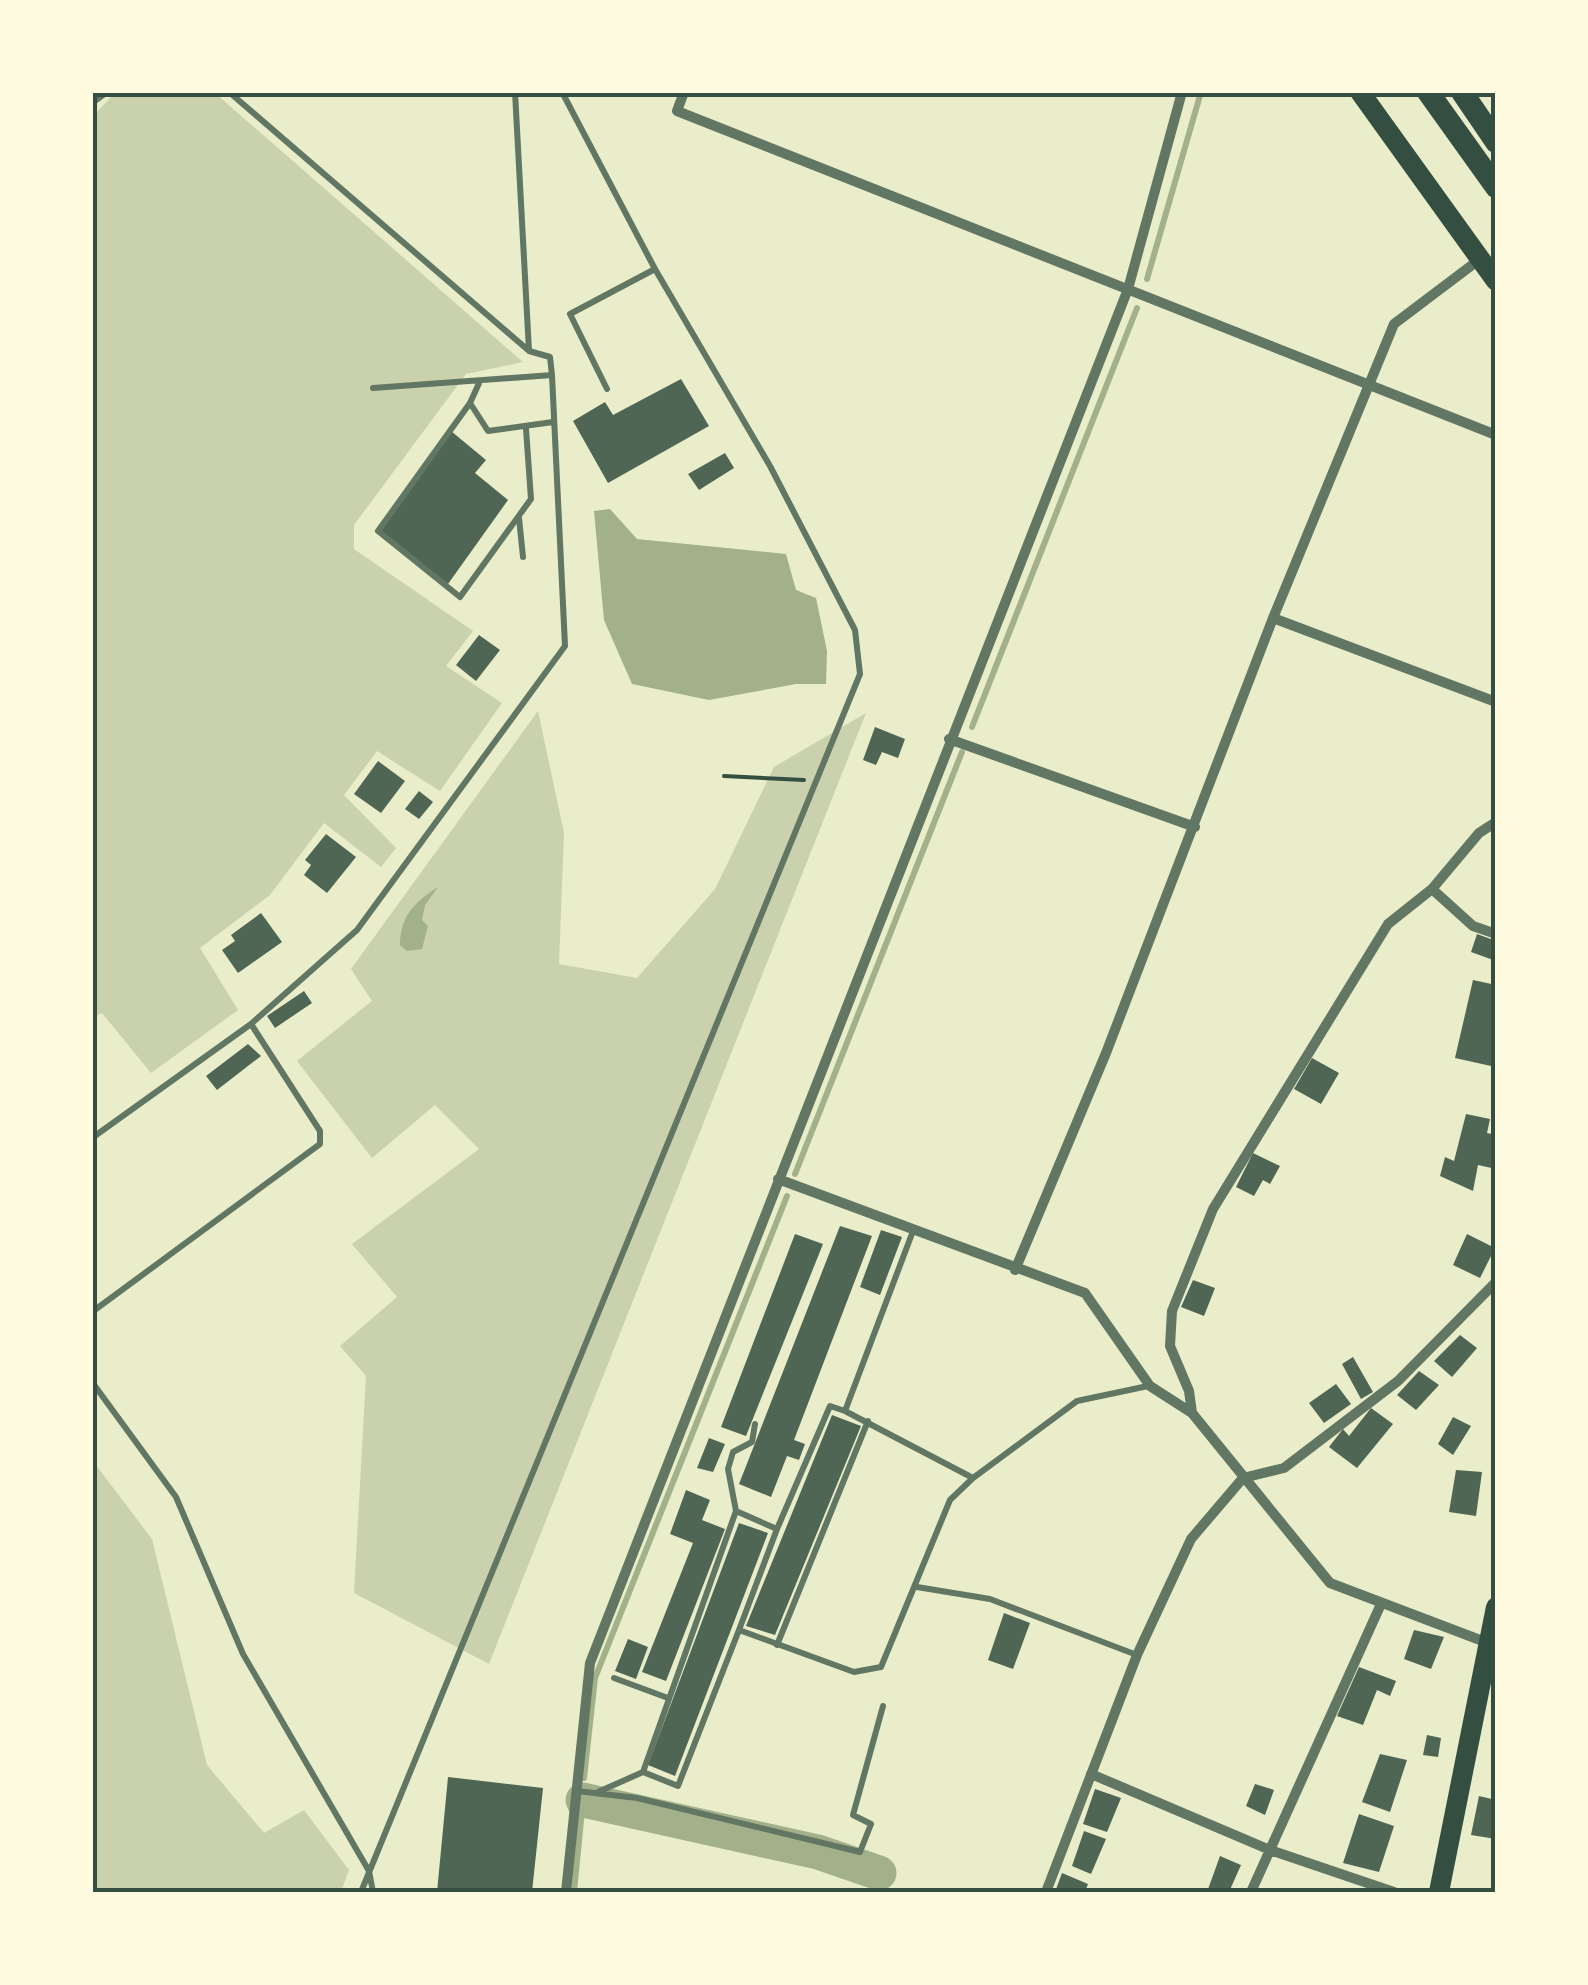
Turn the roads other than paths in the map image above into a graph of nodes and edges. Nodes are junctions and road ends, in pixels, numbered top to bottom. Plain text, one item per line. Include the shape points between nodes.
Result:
1 (107, 92) edge
2 (229, 92) edge
3 (515, 92) edge
4 (562, 92) edge
5 (684, 92) edge
6 (1182, 92) edge
7 (1360, 92) edge
8 (1428, 92) edge
9 (1462, 92) edge
10 (92, 103) edge
11 (1496, 142) edge
12 (1496, 187) edge
13 (1480, 259) junction
14 (655, 269) junction
15 (1496, 281) edge
16 (1128, 289) junction
17 (529, 350) junction
18 (552, 376) junction
19 (480, 381) junction
20 (1368, 385) junction
21 (374, 388) dead end
22 (607, 388) dead end
23 (470, 403) junction
24 (553, 422) junction
25 (526, 429) junction
26 (1496, 434) edge
27 (518, 516) junction
28 (523, 557) dead end
29 (1273, 618) junction
30 (1496, 702) edge
31 (948, 738) junction
32 (1496, 822) edge
33 (1195, 827) junction
34 (1432, 889) junction
35 (1496, 934) edge
36 (251, 1024) junction
37 (92, 1138) edge
38 (778, 1179) junction
39 (913, 1231) junction
40 (1015, 1270) junction
41 (1496, 1282) edge
42 (92, 1312) edge
43 (92, 1382) edge
44 (1150, 1386) junction
45 (846, 1411) junction
46 (1192, 1413) junction
47 (868, 1421) junction
48 (755, 1424) dead end
49 (973, 1478) junction
50 (1243, 1478) junction
51 (736, 1511) junction
52 (777, 1529) junction
53 (917, 1587) junction
54 (1380, 1604) junction
55 (1496, 1607) edge
56 (739, 1630) junction
57 (1488, 1643) junction
58 (777, 1644) junction
59 (1137, 1656) junction
60 (614, 1678) dead end
61 (668, 1698) junction
62 (883, 1706) dead end
63 (643, 1772) junction
64 (1091, 1774) junction
65 (576, 1791) junction
66 (598, 1792) junction
67 (1270, 1850) junction
68 (369, 1871) junction
69 (360, 1892) edge
70 (373, 1892) edge
71 (566, 1892) edge
72 (1046, 1892) edge
73 (1252, 1892) edge
74 (1394, 1892) edge
75 (1439, 1892) edge

1 - 10 lane
2 - 17 lane
3 - 17 lane
4 - 14 lane
5 - 16 street via 676,111
6 - 16 street
7 - 13 main road
8 - 12 highway
9 - 11 highway
13 - 15 main road
13 - 20 street via 1394,324
14 - 22 lane via 570,314
14 - 68 lane via 770,466 855,630 860,674
16 - 20 street
16 - 31 street
17 - 18 lane via 550,357
18 - 19 lane
18 - 24 lane
19 - 21 lane
19 - 23 lane
20 - 26 street
20 - 29 street
23 - 25 lane via 488,432
23 - 27 lane via 378,531 460,597
24 - 25 lane
24 - 36 lane via 565,646 357,930
25 - 27 lane via 531,499
27 - 28 lane
29 - 30 street
29 - 33 street
31 - 33 street
31 - 38 street
32 - 34 street
33 - 40 street
34 - 35 street via 1473,926
34 - 46 street via 1388,924 1214,1209 1172,1312 1170,1346
36 - 37 lane
36 - 42 lane via 320,1130 320,1144
38 - 39 street
38 - 65 street via 590,1663
39 - 40 street
39 - 45 lane
40 - 44 street via 1085,1293
41 - 50 street via 1398,1380 1284,1468
43 - 68 lane via 176,1497 243,1654
44 - 46 street
44 - 49 lane via 1077,1401
45 - 47 lane
45 - 52 lane via 830,1406
46 - 50 street
47 - 49 lane
47 - 58 lane
48 - 51 lane via 752,1442 733,1452 728,1470
49 - 53 lane via 950,1500
50 - 54 street via 1330,1583
50 - 59 street via 1191,1539
51 - 52 lane
51 - 61 lane
52 - 56 lane
53 - 58 lane via 881,1667 854,1672
53 - 59 lane via 990,1598
54 - 57 street
54 - 67 street
55 - 57 main road
56 - 58 lane
56 - 63 lane via 678,1786
57 - 75 main road
59 - 64 street
60 - 61 lane
61 - 63 lane
62 - 66 lane via 852,1815 870,1824 860,1852
63 - 66 lane
64 - 67 street
64 - 72 street
65 - 66 lane
65 - 71 street
67 - 73 street
67 - 74 street
68 - 69 lane
68 - 70 lane

